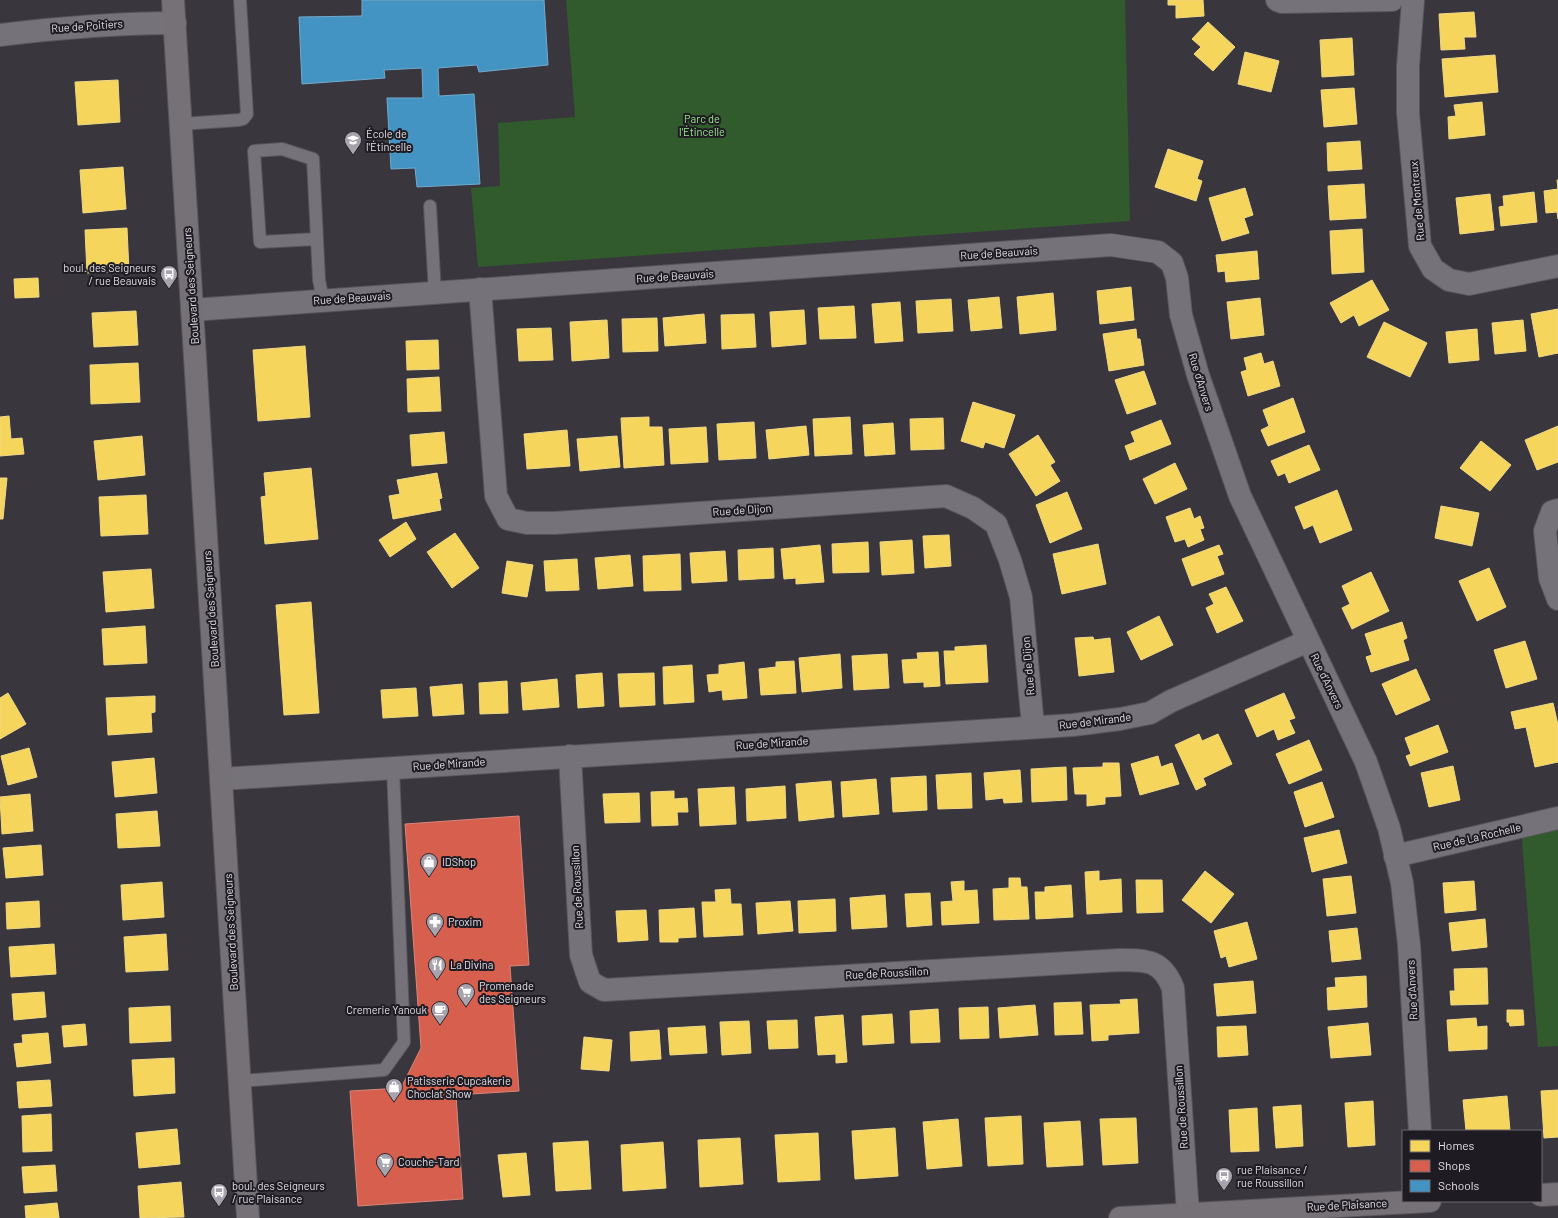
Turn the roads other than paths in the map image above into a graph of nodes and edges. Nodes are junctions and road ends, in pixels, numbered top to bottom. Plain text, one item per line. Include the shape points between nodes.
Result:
1 (173, 0) edge
2 (240, 0) edge
3 (1277, 0) edge
4 (1392, 0) edge
5 (1413, 0) edge
6 (175, 23) junction
7 (0, 35) edge
8 (181, 124) junction
9 (430, 206) dead end
10 (317, 239) junction
11 (1158, 252) joint
12 (1558, 266) edge
13 (480, 289) junction
14 (435, 292) junction
15 (323, 300) junction
16 (192, 310) junction
17 (1558, 510) edge
18 (1558, 599) edge
19 (1308, 641) junction
20 (1033, 726) junction
21 (570, 756) junction
22 (393, 768) junction
23 (221, 778) junction
24 (1558, 818) edge
25 (1395, 856) junction
26 (240, 1081) junction
27 (1420, 1130) edge
28 (1558, 1194) edge
29 (1542, 1195) edge
30 (1406, 1202) edge
31 (1188, 1214) junction
32 (248, 1218) edge
33 (1120, 1218) edge

1 - 6 street, Boulevard des Seigneurs
2 - 8 lane via 247,114 239,120
3 - 4 street
5 - 12 street, Rue de Montreux via 1408,66 1408,113 1420,246 1433,269 1449,280 1469,284
6 - 7 street, Rue de Poitiers via 59,28
6 - 8 street, Boulevard des Seigneurs
8 - 16 street, Boulevard des Seigneurs
9 - 14 lane
10 - 10 lane via 313,159 282,149 254,151 260,242
10 - 15 lane
11 - 13 street, Rue de Beauvais via 1111,245
11 - 19 street, Rue d'Anvers via 1172,263 1177,278 1181,315 1198,375 1240,496
13 - 14 street, Rue de Beauvais
13 - 20 street, Rue de Dijon via 496,496 508,519 527,523 555,523 946,496 972,508 996,524 1010,560 1021,596
14 - 15 street, Rue de Beauvais
15 - 16 street, Rue de Beauvais
16 - 23 street, Boulevard des Seigneurs
17 - 18 street via 1552,512 1545,532 1550,578
19 - 20 street, Rue de Mirande via 1170,701 1150,713 1104,721
19 - 25 street, Rue d'Anvers via 1366,762 1389,828
20 - 21 street, Rue de Mirande
21 - 22 street, Rue de Mirande
21 - 31 street, Rue de Roussillon via 581,955 590,982 604,990 1120,960 1145,960 1158,965 1169,976 1173,988
22 - 23 street, Rue de Mirande
22 - 26 lane via 404,1042 384,1070
23 - 26 street, Boulevard des Seigneurs
24 - 25 street, Rue de La Rochelle
25 - 27 street, Rue d'Anvers via 1402,883 1409,945
26 - 32 street, Boulevard des Seigneurs
28 - 29 street
30 - 31 street, Rue de Plaisance
31 - 33 street, Rue de Plaisance

